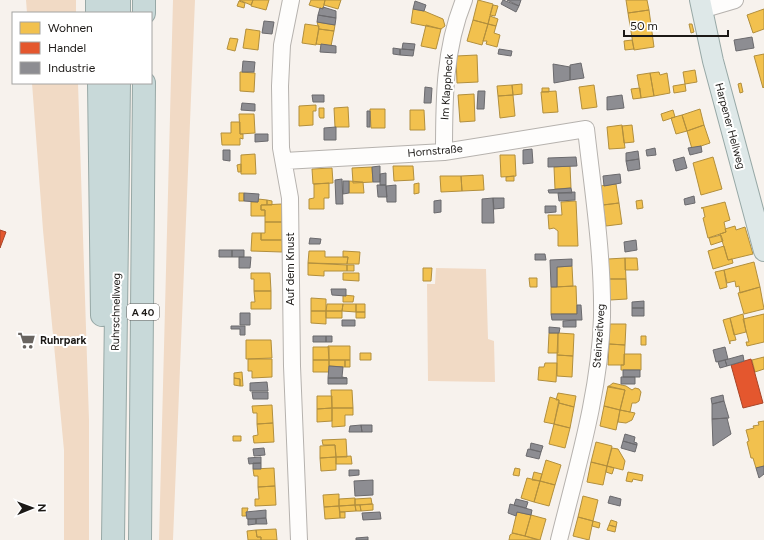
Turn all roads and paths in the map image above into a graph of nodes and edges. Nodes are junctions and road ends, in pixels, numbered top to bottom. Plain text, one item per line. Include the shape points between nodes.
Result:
1 (97, 0) edge
2 (119, 0) edge
3 (291, 0) edge
4 (464, 0) edge
5 (735, 0) edge
6 (700, 5) edge
7 (97, 12) edge
8 (119, 12) edge
9 (99, 84) edge
10 (119, 84) edge
11 (144, 84) edge
12 (586, 129) joint
13 (444, 152) junction
14 (284, 161) junction
15 (764, 251) edge
16 (114, 471) junction
17 (113, 540) edge
18 (140, 540) edge
19 (299, 540) edge
20 (559, 540) edge

1 - 7 highway
2 - 8 highway
3 - 14 street, Auf dem Knust via 282,45 280,86 281,148
4 - 13 street, Im Klappheck via 456,21 444,82
5 - 6 street
6 - 15 main road, Harpener Hellweg
9 - 16 highway via 102,311
10 - 16 highway, Ruhrschnellweg / A 40
11 - 18 highway, A 40
12 - 13 street, Hornstraße
12 - 20 street, Steinzeitweg via 600,261 602,318 594,395
13 - 14 street, Hornstraße
14 - 19 street, Auf dem Knust via 290,198 292,366
16 - 17 highway, Ruhrschnellweg / A 40

